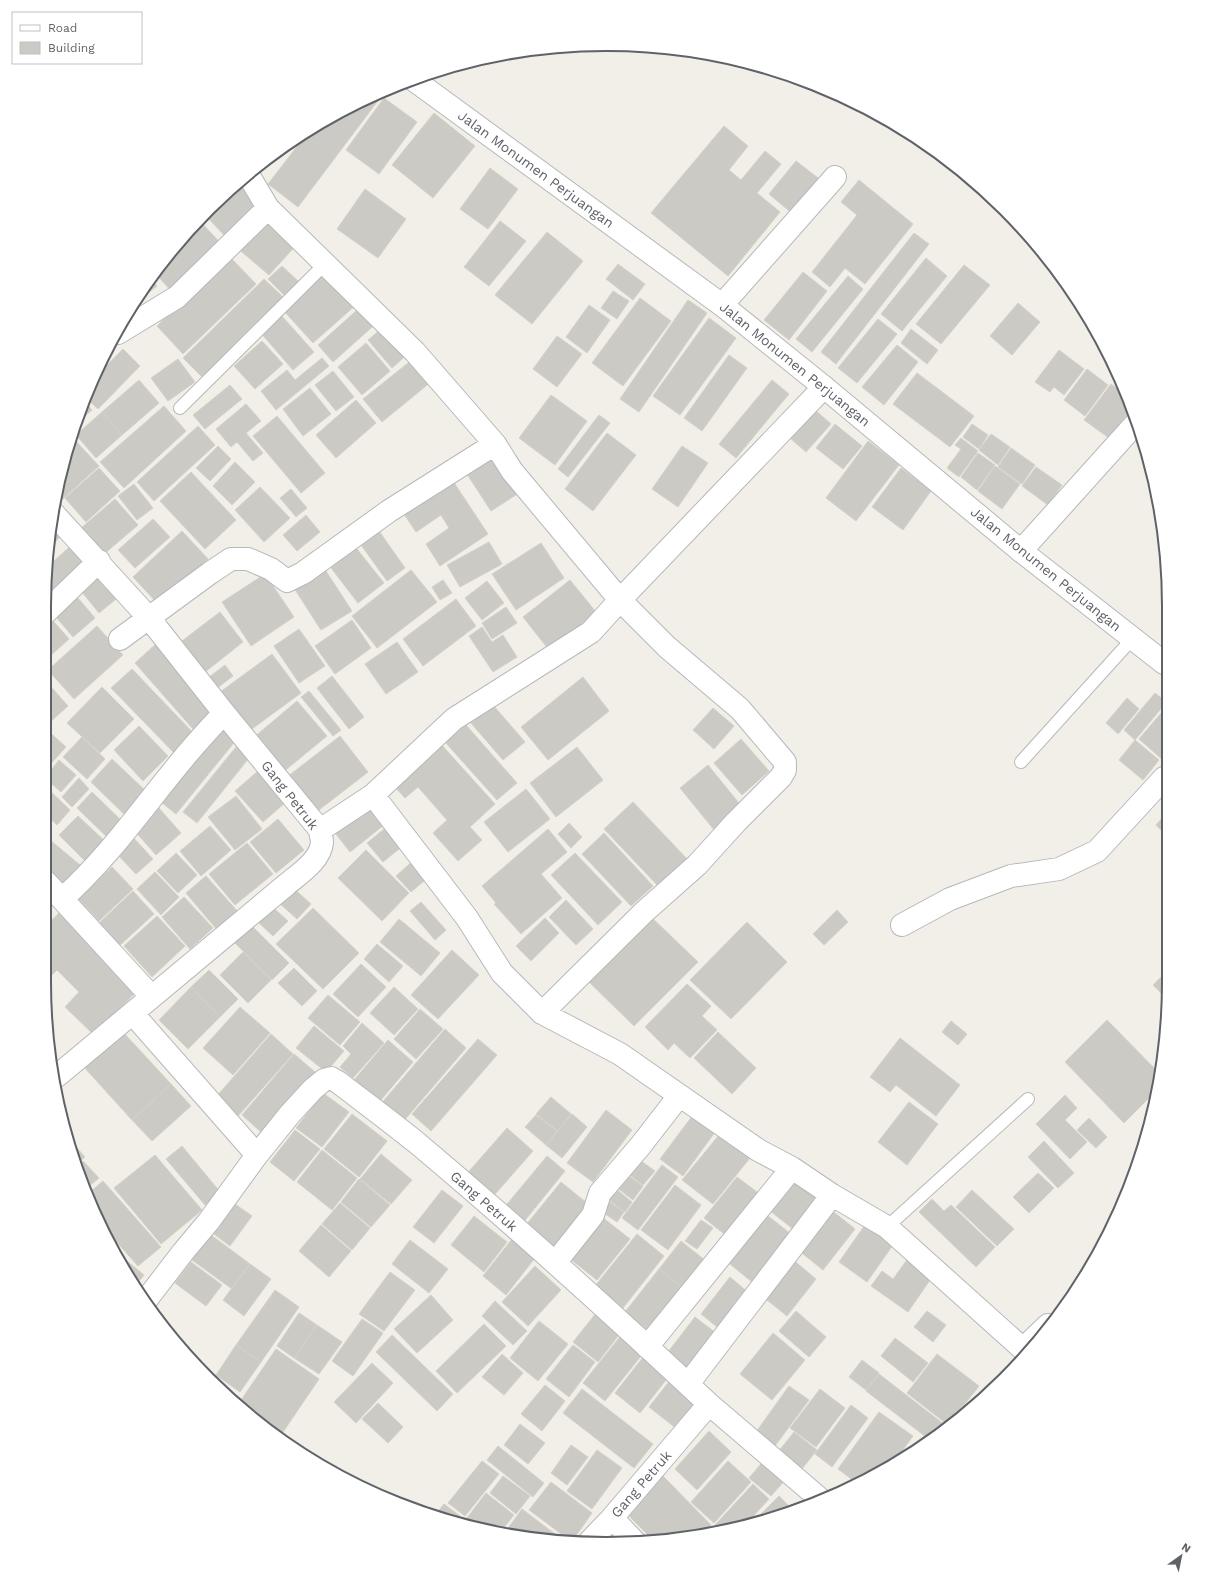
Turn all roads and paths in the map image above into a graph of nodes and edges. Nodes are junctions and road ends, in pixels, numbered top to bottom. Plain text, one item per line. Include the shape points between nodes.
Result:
1 (419, 84) edge
2 (834, 177) dead end
3 (251, 180) edge
4 (268, 208) junction
5 (325, 264) junction
6 (722, 305) junction
7 (125, 328) edge
8 (824, 387) junction
9 (180, 408) dead end
10 (1133, 427) edge
11 (495, 444) junction
12 (59, 519) edge
13 (1021, 551) junction
14 (98, 562) junction
15 (620, 600) junction
16 (51, 606) edge
17 (149, 618) junction
18 (1133, 638) junction
19 (120, 639) dead end
20 (1162, 661) edge
21 (224, 713) junction
22 (1021, 762) dead end
23 (1162, 780) edge
24 (373, 795) junction
25 (320, 830) junction
26 (51, 887) edge
27 (62, 899) junction
28 (902, 924) dead end
29 (151, 996) junction
30 (542, 1013) junction
31 (133, 1014) junction
32 (59, 1073) edge
33 (679, 1096) junction
34 (1028, 1098) dead end
35 (257, 1156) junction
36 (792, 1168) junction
37 (832, 1195) junction
38 (887, 1227) junction
39 (555, 1263) junction
40 (149, 1296) edge
41 (647, 1347) junction
42 (1022, 1350) edge
43 (688, 1384) junction
44 (709, 1404) junction
45 (817, 1496) edge
46 (612, 1518) junction
47 (630, 1536) edge
48 (594, 1537) edge

1 - 6 street, Jalan Monumen Perjuangan
2 - 6 street
3 - 4 street
4 - 5 street
4 - 7 street via 177,296
5 - 9 lane
5 - 11 street via 415,352
6 - 8 street, Jalan Monumen Perjuangan
8 - 13 street, Jalan Monumen Perjuangan
8 - 15 street
10 - 13 street
11 - 15 street via 512,471
11 - 17 street via 389,511 303,573 287,581 270,569 248,559 231,559
12 - 14 street, Gang Petruk
13 - 18 street, Jalan Monumen Perjuangan
14 - 16 street
14 - 17 street, Gang Petruk
15 - 24 street via 591,632 454,720
15 - 30 street via 667,647 740,709 784,762 785,770 697,865 644,912
17 - 19 street
17 - 21 street, Gang Petruk
18 - 20 street, Jalan Monumen Perjuangan
18 - 22 lane
21 - 25 street, Gang Petruk
21 - 27 street via 185,756 103,859
23 - 28 street via 1097,851 1060,869 1011,876 950,899
24 - 25 street
24 - 30 street via 467,918 502,973
25 - 29 street, Gang Petruk via 322,840 317,856 286,885
26 - 27 street
27 - 29 street
29 - 31 street, Gang Petruk
30 - 33 street via 620,1054
31 - 32 street, Gang Petruk
31 - 35 street
33 - 36 street via 758,1150
33 - 39 street via 600,1193 593,1215
34 - 38 lane
35 - 39 street, Gang Petruk via 314,1088 331,1078 416,1142
35 - 40 street, Gang Petruk
36 - 37 street
36 - 41 street
37 - 38 street
37 - 43 street
38 - 42 street
39 - 41 street, Gang Petruk
41 - 43 street, Gang Petruk
43 - 44 street, Gang Petruk
44 - 45 street
44 - 46 street, Gang Petruk
46 - 47 street
46 - 48 street, Gang Petruk

